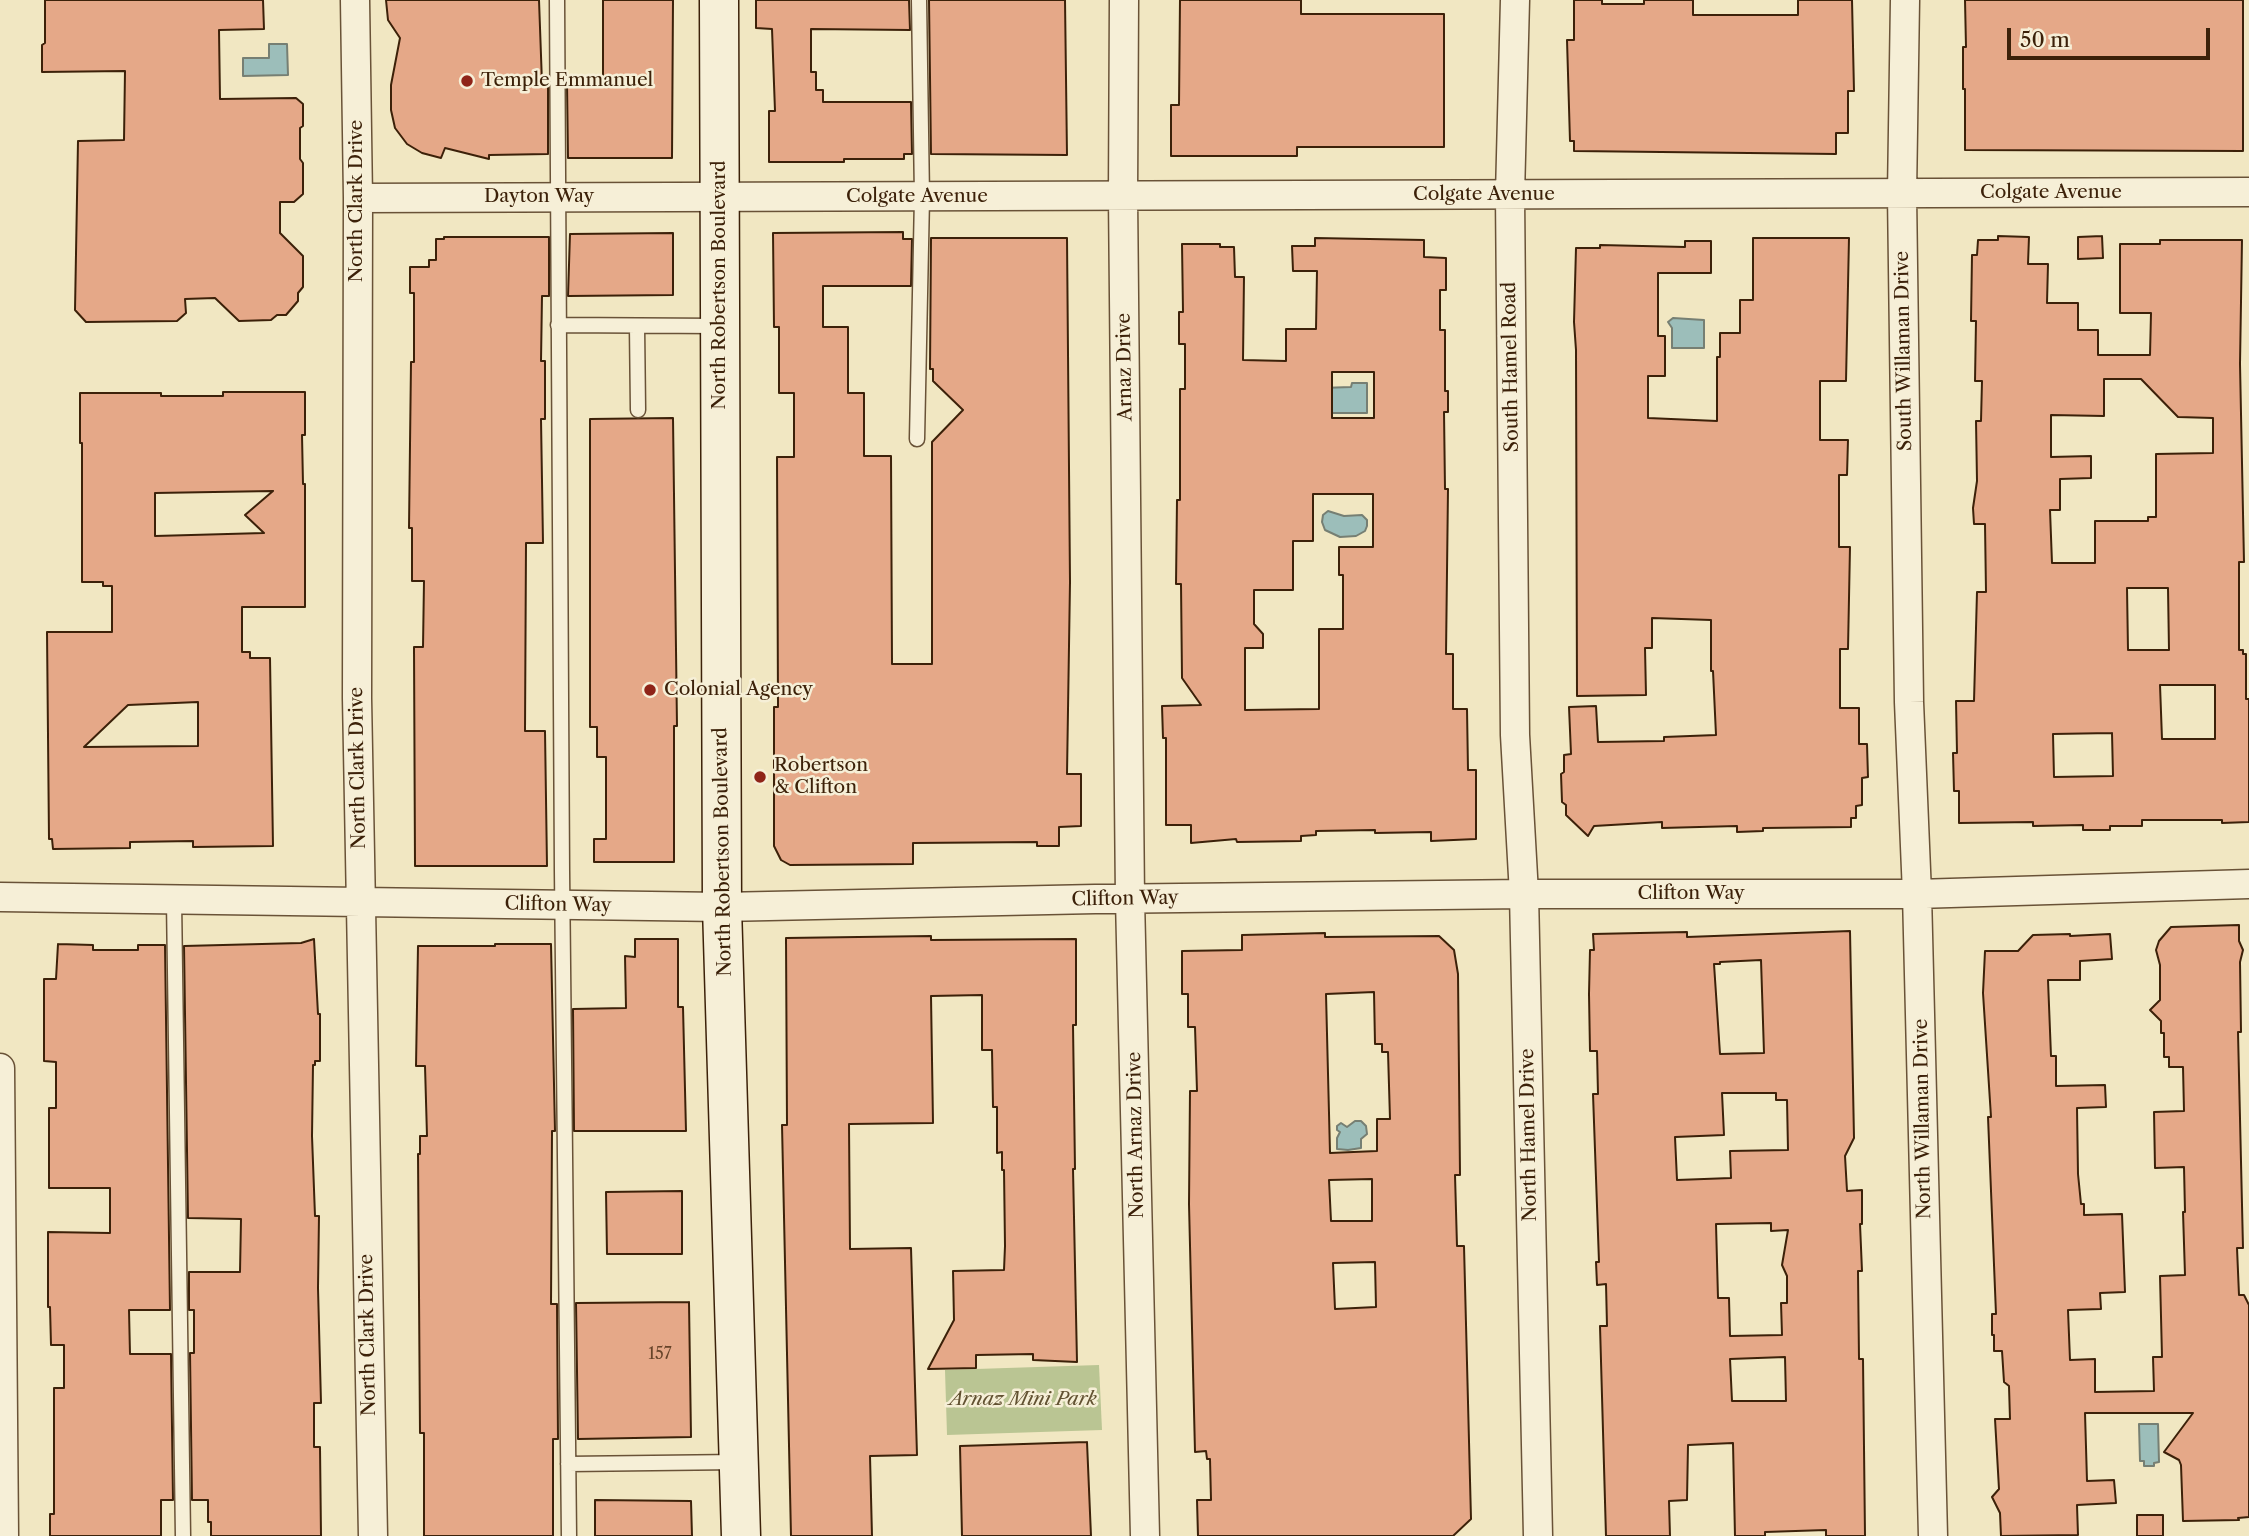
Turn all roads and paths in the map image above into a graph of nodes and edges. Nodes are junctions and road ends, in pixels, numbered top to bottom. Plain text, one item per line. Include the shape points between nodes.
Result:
1 (355, 0) edge
2 (556, 0) edge
3 (719, 0) edge
4 (919, 0) edge
5 (1124, 0) edge
6 (1515, 0) edge
7 (1905, 0) edge
8 (2249, 192) edge
9 (1902, 194) junction
10 (1510, 195) junction
11 (556, 196) junction
12 (720, 196) junction
13 (1123, 196) junction
14 (922, 197) junction
15 (358, 198) junction
16 (558, 325) junction
17 (637, 326) junction
18 (720, 326) junction
19 (638, 410) dead end
20 (918, 439) dead end
21 (1909, 702) joint
22 (1129, 734) joint
23 (1515, 734) joint
24 (2249, 884) edge
25 (1524, 894) junction
26 (1917, 894) junction
27 (0, 897) edge
28 (1130, 899) junction
29 (174, 900) junction
30 (360, 902) junction
31 (562, 905) junction
32 (722, 907) junction
33 (0, 1068) edge
34 (738, 1462) junction
35 (568, 1464) junction
36 (5, 1536) edge
37 (183, 1536) edge
38 (373, 1536) edge
39 (569, 1536) edge
40 (741, 1536) edge
41 (1145, 1536) edge
42 (1538, 1536) edge
43 (1933, 1536) edge

1 - 15 street, North Clark Drive
2 - 11 lane
3 - 12 main road, North Robertson Boulevard
4 - 14 lane
5 - 13 street, Arnaz Drive
6 - 10 street, South Hamel Road
7 - 9 street, South Willaman Drive
8 - 9 street, Colgate Avenue
9 - 10 street, Colgate Avenue
9 - 21 street, South Willaman Drive
10 - 13 street, Colgate Avenue
10 - 23 street, South Hamel Road
11 - 12 street, Dayton Way
11 - 15 street, Dayton Way
11 - 16 lane
12 - 14 street, Colgate Avenue
12 - 18 main road, North Robertson Boulevard
13 - 14 street, Colgate Avenue
13 - 22 street, Arnaz Drive
14 - 20 lane
15 - 30 street, North Clark Drive
16 - 17 lane
16 - 31 lane
17 - 18 lane
17 - 19 lane
18 - 32 main road, North Robertson Boulevard
21 - 26 street, North Willaman Drive
22 - 28 street, North Arnaz Drive
23 - 25 street, North Hamel Drive
24 - 26 street, Clifton Way
25 - 26 street, Clifton Way
25 - 28 street, Clifton Way
25 - 42 street, North Hamel Drive
26 - 43 street, North Willaman Drive
27 - 29 street, Clifton Way
28 - 32 street, Clifton Way
28 - 41 street, North Arnaz Drive
29 - 30 street, Clifton Way
29 - 37 lane
30 - 31 street, Clifton Way
30 - 38 street, North Clark Drive
31 - 32 street, Clifton Way
31 - 35 lane
32 - 34 main road, North Robertson Boulevard
33 - 36 street
34 - 35 lane
34 - 40 main road, North Robertson Boulevard
35 - 39 lane

